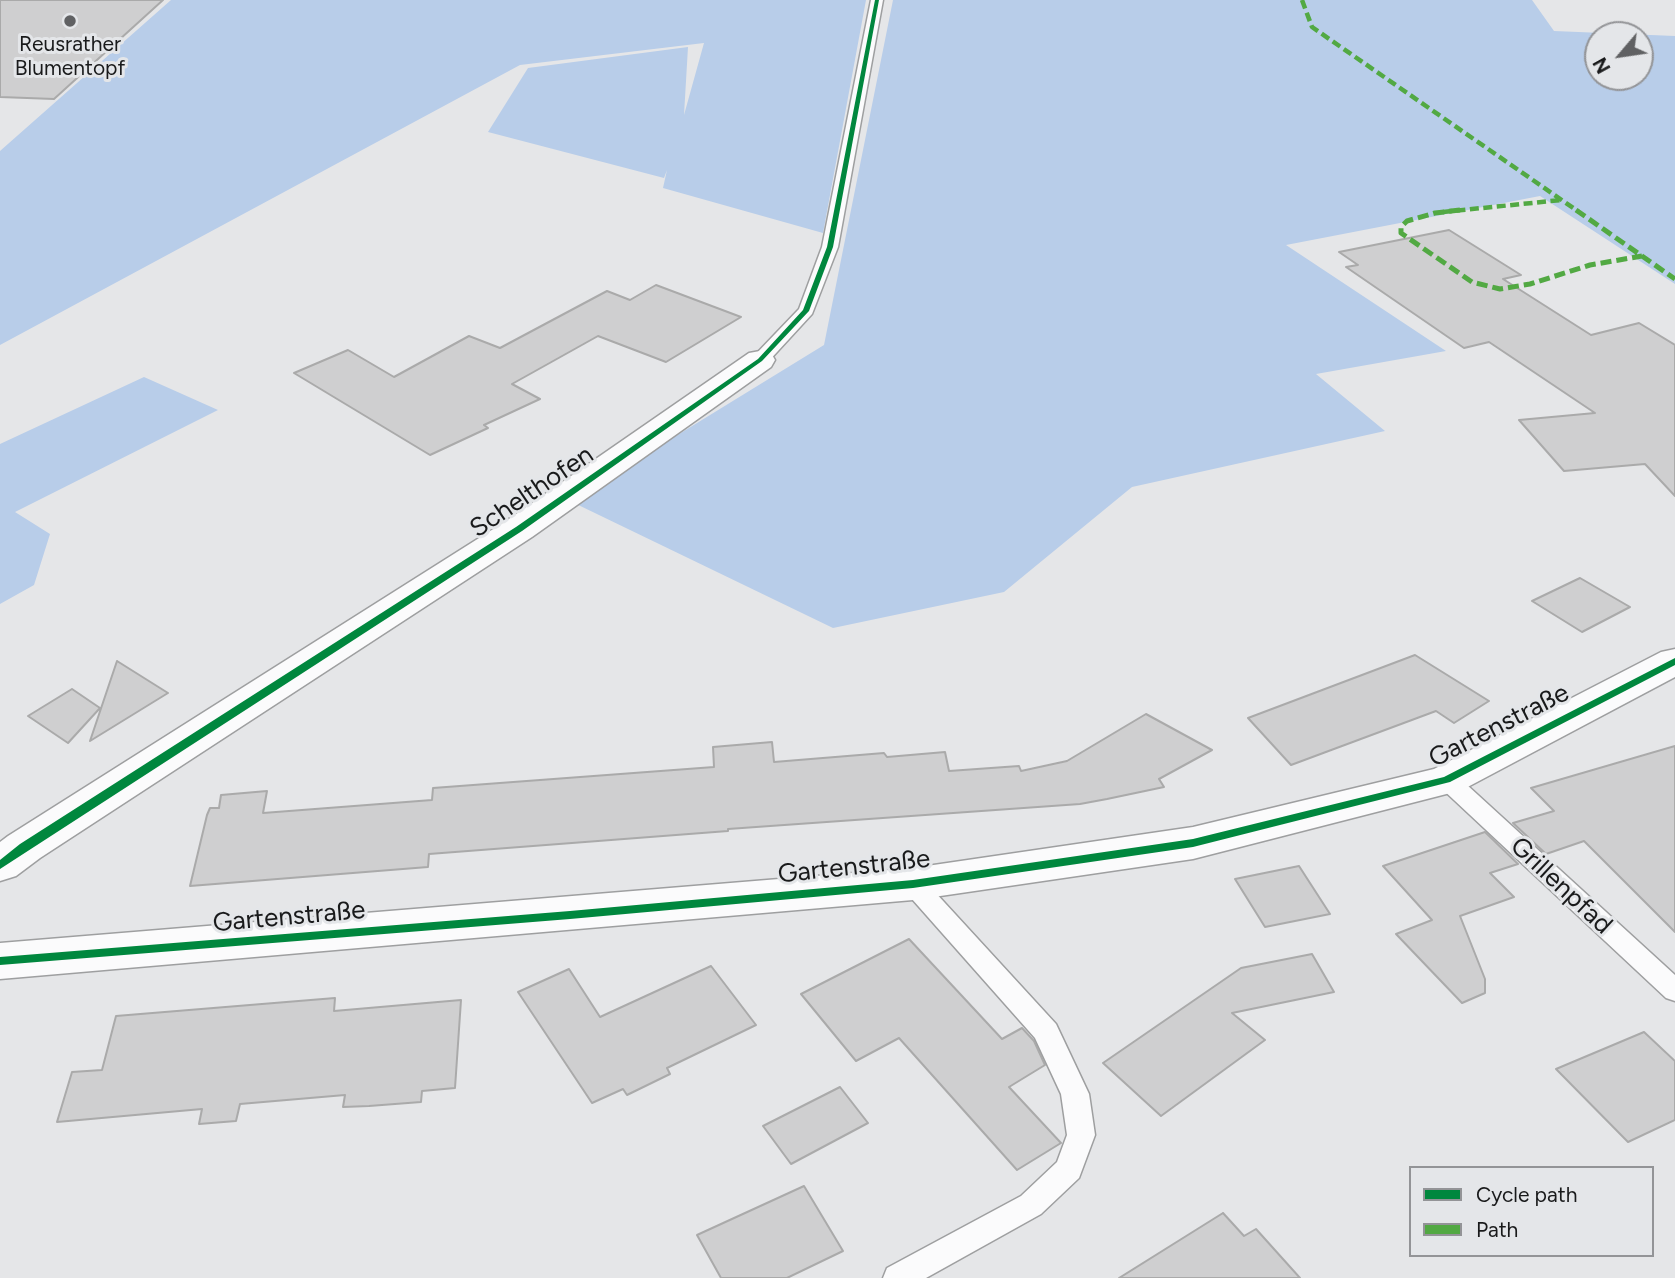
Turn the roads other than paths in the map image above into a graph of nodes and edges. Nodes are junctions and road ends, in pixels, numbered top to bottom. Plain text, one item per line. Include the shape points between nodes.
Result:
1 (877, 0) edge
2 (760, 360) joint
3 (1675, 661) edge
4 (1447, 780) junction
5 (0, 865) edge
6 (913, 884) junction
7 (0, 961) edge
8 (1675, 991) edge
9 (898, 1278) edge

1 - 2 lane, Schelthofen via 830,247 806,311
2 - 5 street, Schelthofen via 519,529
3 - 4 street, Gartenstraße
4 - 6 street, Gartenstraße via 1193,843
4 - 8 lane, Grillenpfad
6 - 7 street, Gartenstraße
6 - 9 lane, Gartenstraße via 1046,1032 1075,1094 1081,1135 1069,1169 1031,1205

